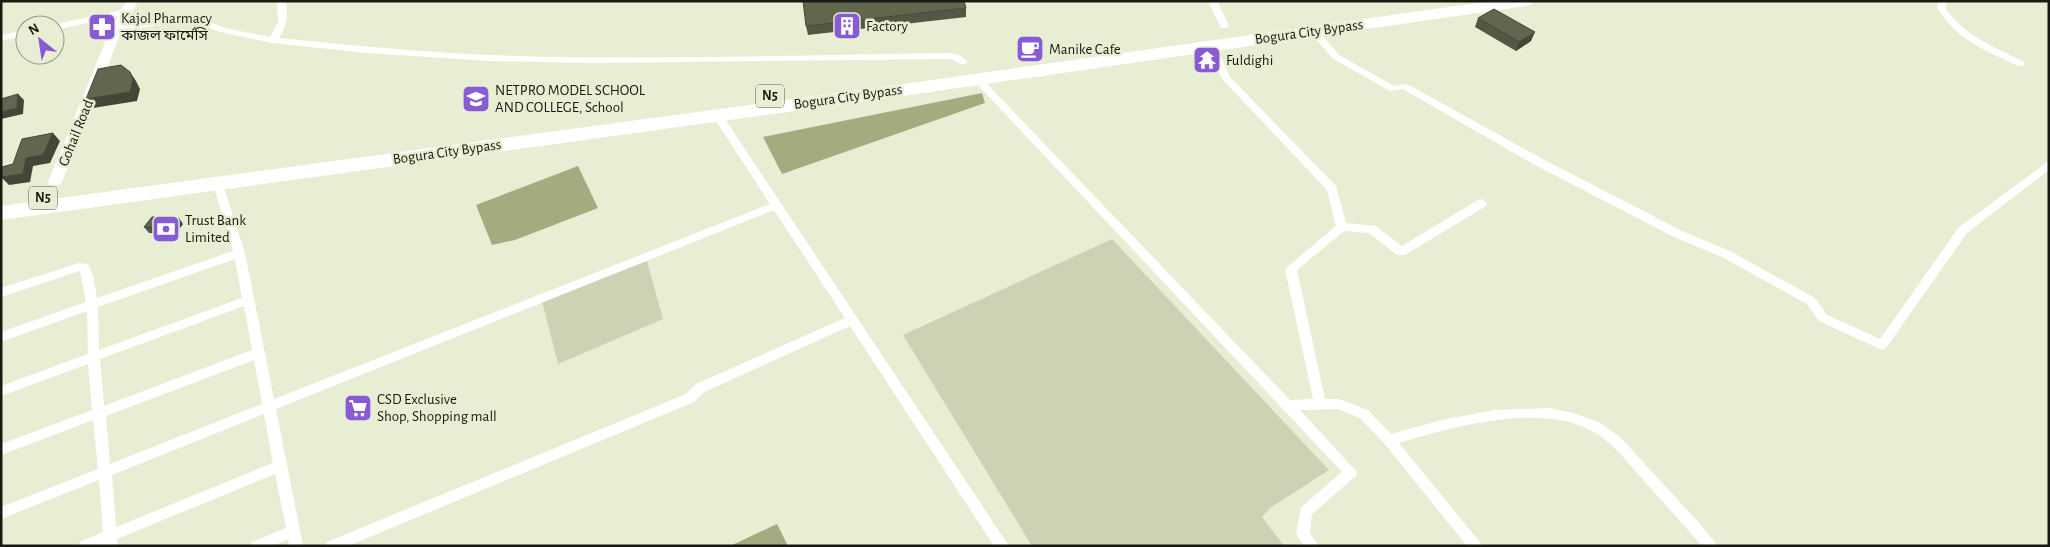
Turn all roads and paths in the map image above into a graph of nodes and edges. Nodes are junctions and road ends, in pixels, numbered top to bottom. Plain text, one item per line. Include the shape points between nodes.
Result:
1 (281, 1) edge
2 (1212, 1) edge
3 (1455, 1) edge
4 (1526, 1) edge
5 (1944, 1) edge
6 (129, 7) edge
7 (65, 24) edge
8 (1224, 26) dead end
9 (116, 30) junction
10 (15, 35) edge
11 (1, 38) edge
12 (1320, 38) dead end
13 (272, 40) junction
14 (1214, 53) dead end
15 (964, 62) dead end
16 (2021, 64) dead end
17 (983, 85) dead end
18 (722, 121) dead end
19 (2049, 164) edge
20 (55, 182) dead end
21 (220, 191) dead end
22 (83, 196) junction
23 (1482, 203) dead end
24 (1, 204) edge
25 (777, 205) junction
26 (1, 214) edge
27 (1342, 227) junction
28 (239, 253) junction
29 (1, 293) edge
30 (248, 300) junction
31 (92, 305) junction
32 (853, 320) junction
33 (1, 337) edge
34 (258, 352) junction
35 (94, 357) junction
36 (1, 391) edge
37 (1320, 404) junction
38 (1288, 405) junction
39 (269, 406) junction
40 (100, 413) junction
41 (1388, 438) junction
42 (1, 450) edge
43 (280, 466) junction
44 (105, 471) junction
45 (1, 513) edge
46 (293, 531) junction
47 (110, 541) edge
48 (85, 546) edge
49 (258, 546) edge
50 (296, 546) edge
51 (332, 546) edge
52 (1002, 546) edge
53 (1312, 546) edge
54 (1476, 546) edge
55 (1711, 546) edge

1 - 13 street via 284,14 282,28
2 - 8 street
3 - 22 highway, Bogura City Bypass / N5
4 - 22 highway, Bogura City Bypass via 711,116
5 - 16 street via 1941,7 1945,15 1962,33
6 - 7 street
6 - 9 main road, Gohail Road
9 - 13 street via 192,18 223,30
9 - 20 main road, Gohail Road
10 - 11 street
12 - 19 street via 1336,57 1393,89 1404,86 1537,161 1678,234 1726,254 1811,301 1823,318 1882,345 1963,230
13 - 15 street via 489,58 951,56
14 - 27 street via 1226,78 1332,189
17 - 38 street
18 - 25 street
21 - 28 street
22 - 24 highway, N5
22 - 26 highway, N5
23 - 27 street via 1401,252 1372,228
25 - 32 street
25 - 39 street
27 - 37 street via 1291,269
28 - 30 street
28 - 31 street
29 - 31 street via 84,267
30 - 34 street
30 - 35 street
31 - 33 street
31 - 35 street
32 - 51 street via 700,388 690,398
32 - 52 street
34 - 39 street
34 - 40 street
35 - 36 street
35 - 40 street
37 - 38 street
37 - 41 street via 1339,404 1364,414
38 - 53 street via 1351,472 1306,511 1303,534
39 - 43 street
39 - 44 street
40 - 42 street
40 - 44 street
41 - 54 street
41 - 55 street via 1395,439 1474,418 1546,413 1567,416 1595,426 1618,443
43 - 46 street
43 - 47 street
44 - 45 street
44 - 47 street
46 - 49 street
46 - 50 street
47 - 48 street

